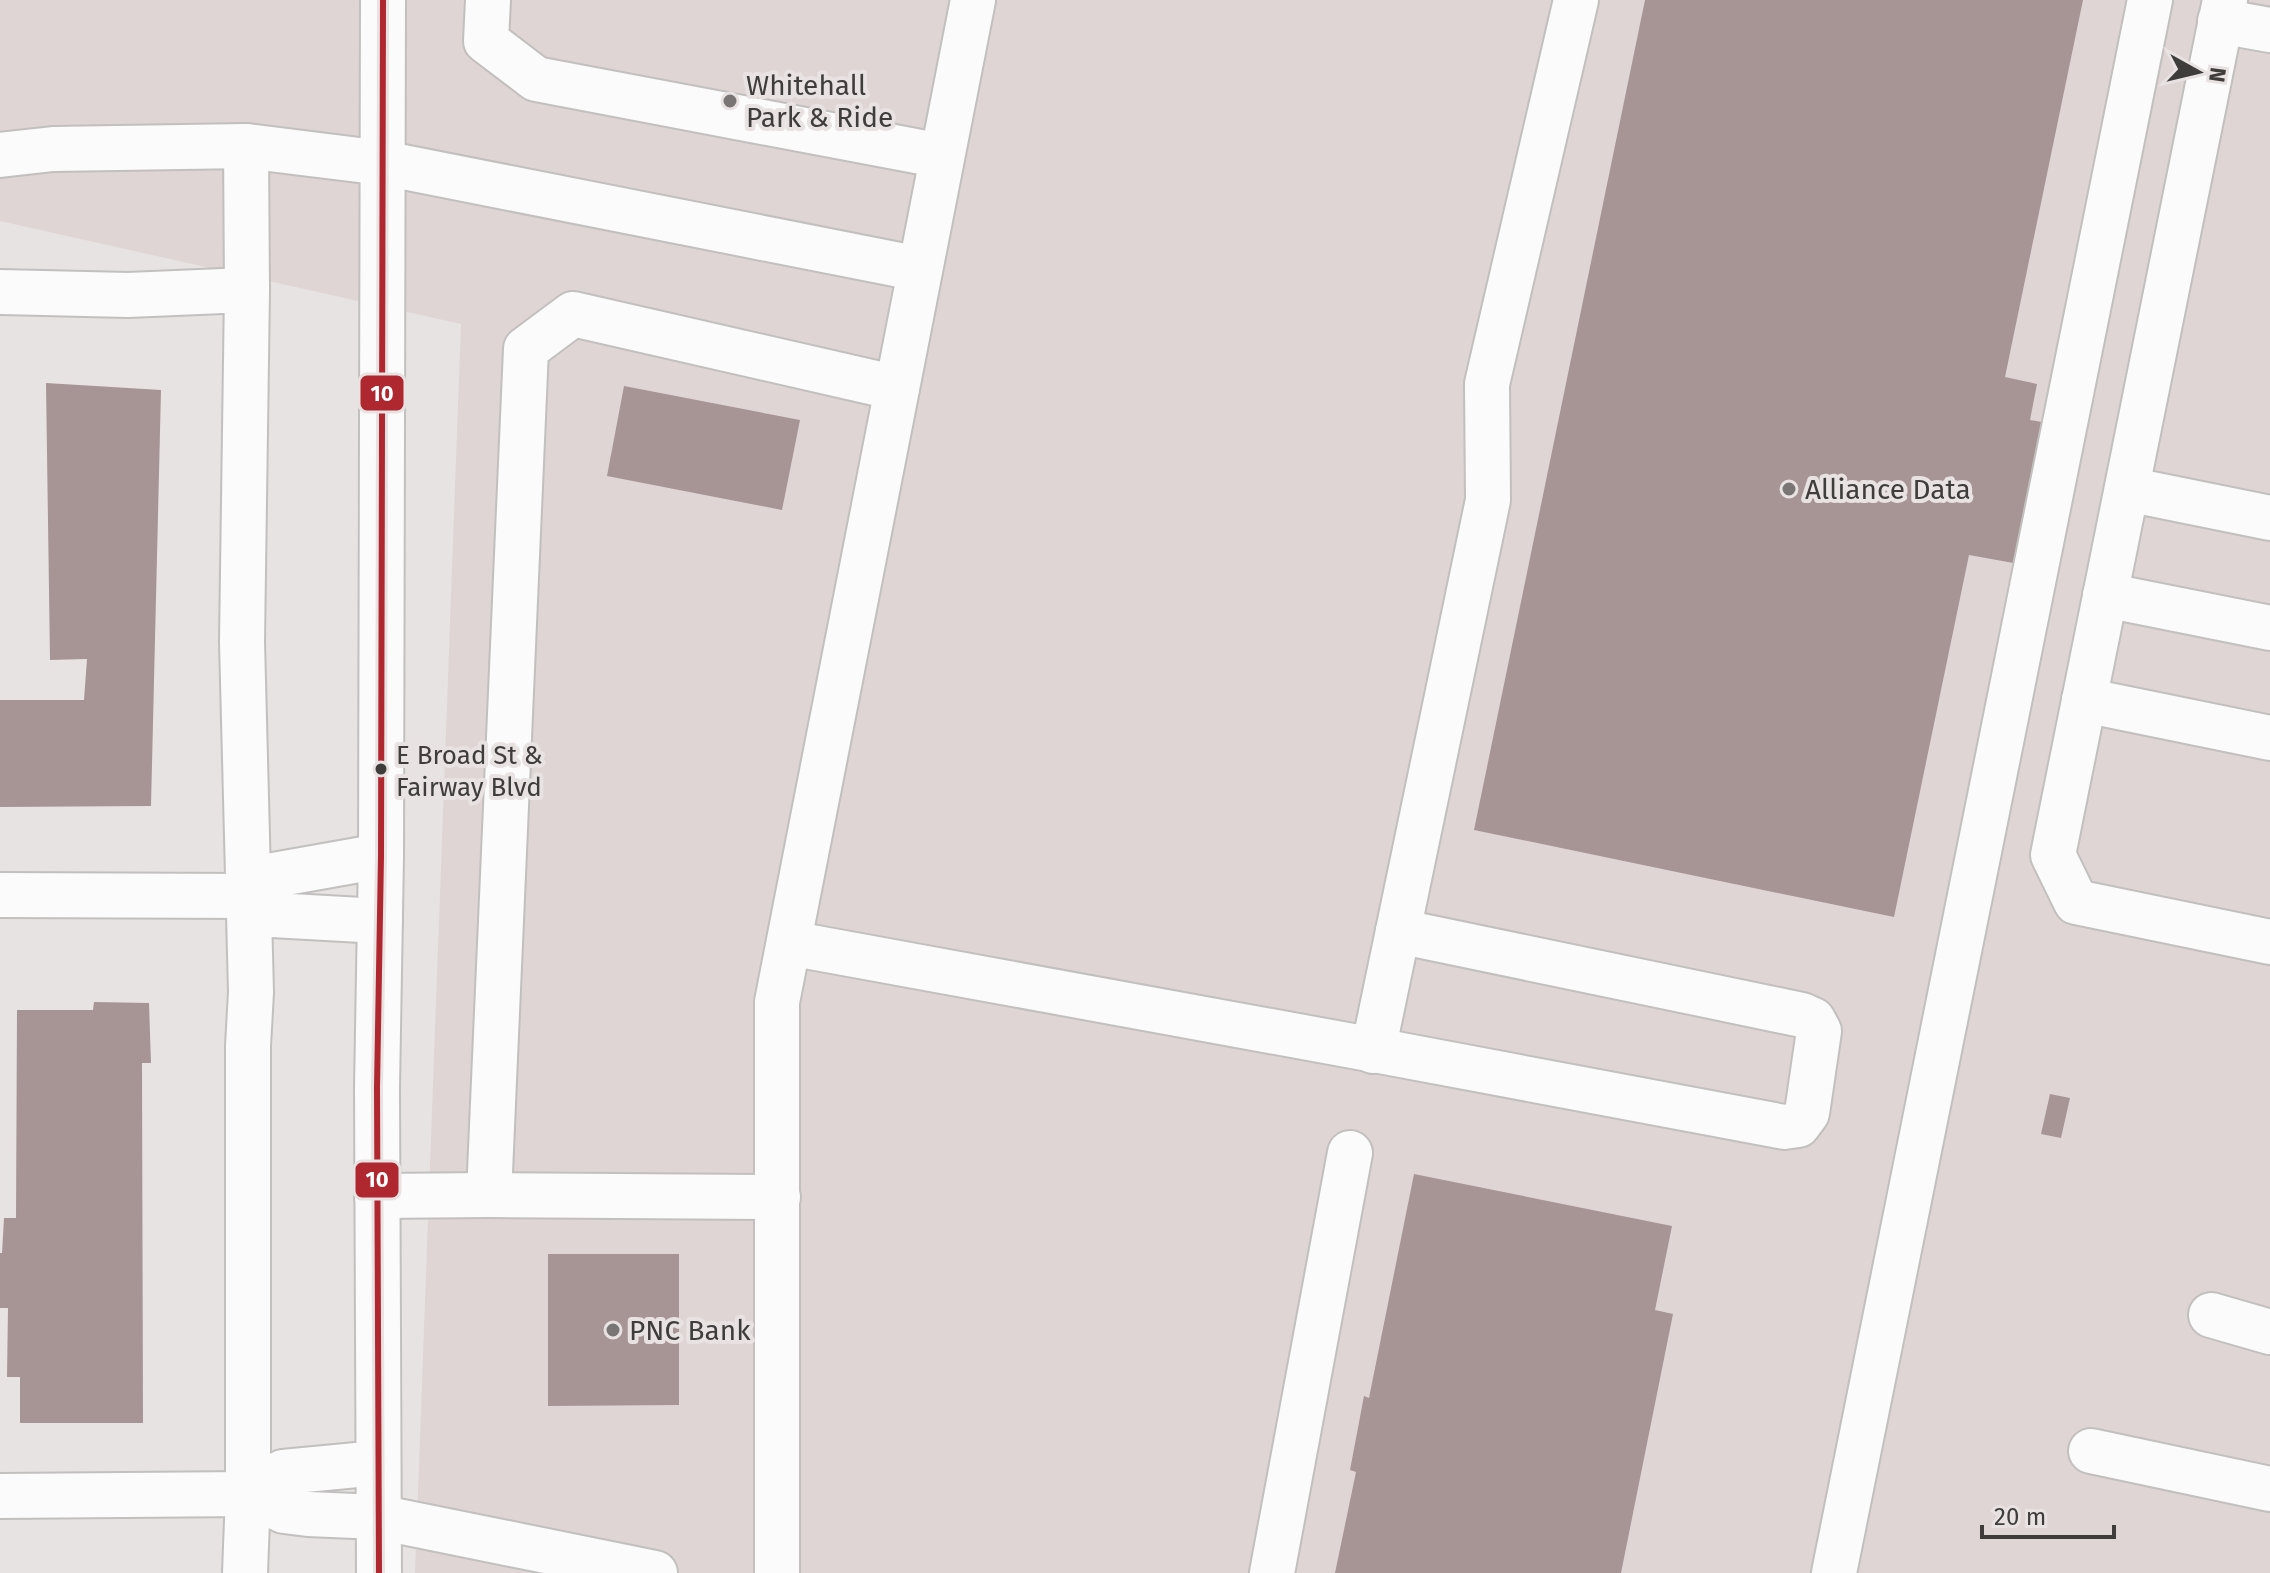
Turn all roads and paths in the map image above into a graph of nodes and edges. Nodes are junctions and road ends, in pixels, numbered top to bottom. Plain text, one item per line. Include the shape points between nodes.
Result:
1 (383, 0) edge
2 (973, 0) edge
3 (1576, 0) edge
4 (2150, 0) edge
5 (2222, 10) edge
6 (487, 21) edge
7 (2270, 30) edge
8 (246, 146) junction
9 (0, 155) edge
10 (942, 156) junction
11 (383, 163) junction
12 (920, 269) junction
13 (247, 290) junction
14 (0, 292) edge
15 (897, 388) junction
16 (2127, 489) junction
17 (2270, 518) edge
18 (2105, 595) junction
19 (2270, 628) edge
20 (2084, 700) junction
21 (2270, 738) edge
22 (381, 856) junction
23 (0, 895) edge
24 (248, 896) junction
25 (380, 921) junction
26 (1398, 931) junction
27 (2270, 942) edge
28 (789, 943) junction
29 (1373, 1051) junction
30 (1350, 1153) dead end
31 (489, 1195) junction
32 (377, 1196) junction
33 (778, 1197) junction
34 (2211, 1315) dead end
35 (2270, 1332) edge
36 (2091, 1451) dead end
37 (378, 1463) junction
38 (2270, 1489) edge
39 (248, 1494) junction
40 (0, 1496) edge
41 (378, 1517) junction
42 (245, 1573) edge
43 (379, 1573) edge
44 (655, 1573) edge
45 (777, 1573) edge
46 (1272, 1573) edge
47 (1834, 1573) edge

1 - 11 main road
2 - 10 main road
3 - 26 main road via 1487,384 1488,500
4 - 47 main road
5 - 7 main road
5 - 16 main road
6 - 10 main road via 536,79
8 - 9 main road via 53,149
8 - 11 main road
8 - 13 main road
10 - 12 main road
11 - 12 main road
11 - 22 main road
12 - 15 main road
13 - 14 main road via 128,295
13 - 24 main road via 242,642
15 - 28 main road
15 - 31 main road via 573,314 526,349
16 - 17 main road
16 - 18 main road
18 - 19 main road
18 - 20 main road
20 - 21 main road
20 - 27 main road via 2053,855 2076,902
22 - 24 main road via 274,875
22 - 25 main road
23 - 24 main road
24 - 25 main road via 272,915
24 - 39 main road
25 - 32 main road
26 - 29 main road
26 - 29 main road via 1802,1015 1819,1031 1807,1113 1798,1125 1784,1127
28 - 29 main road
28 - 33 main road via 777,1002
30 - 46 main road
31 - 32 main road
31 - 33 main road
32 - 37 main road
33 - 45 main road
34 - 35 main road
36 - 38 main road
37 - 39 main road via 283,1472
37 - 41 main road
39 - 40 main road
39 - 41 main road via 284,1511
39 - 42 main road
41 - 43 main road
41 - 44 main road

